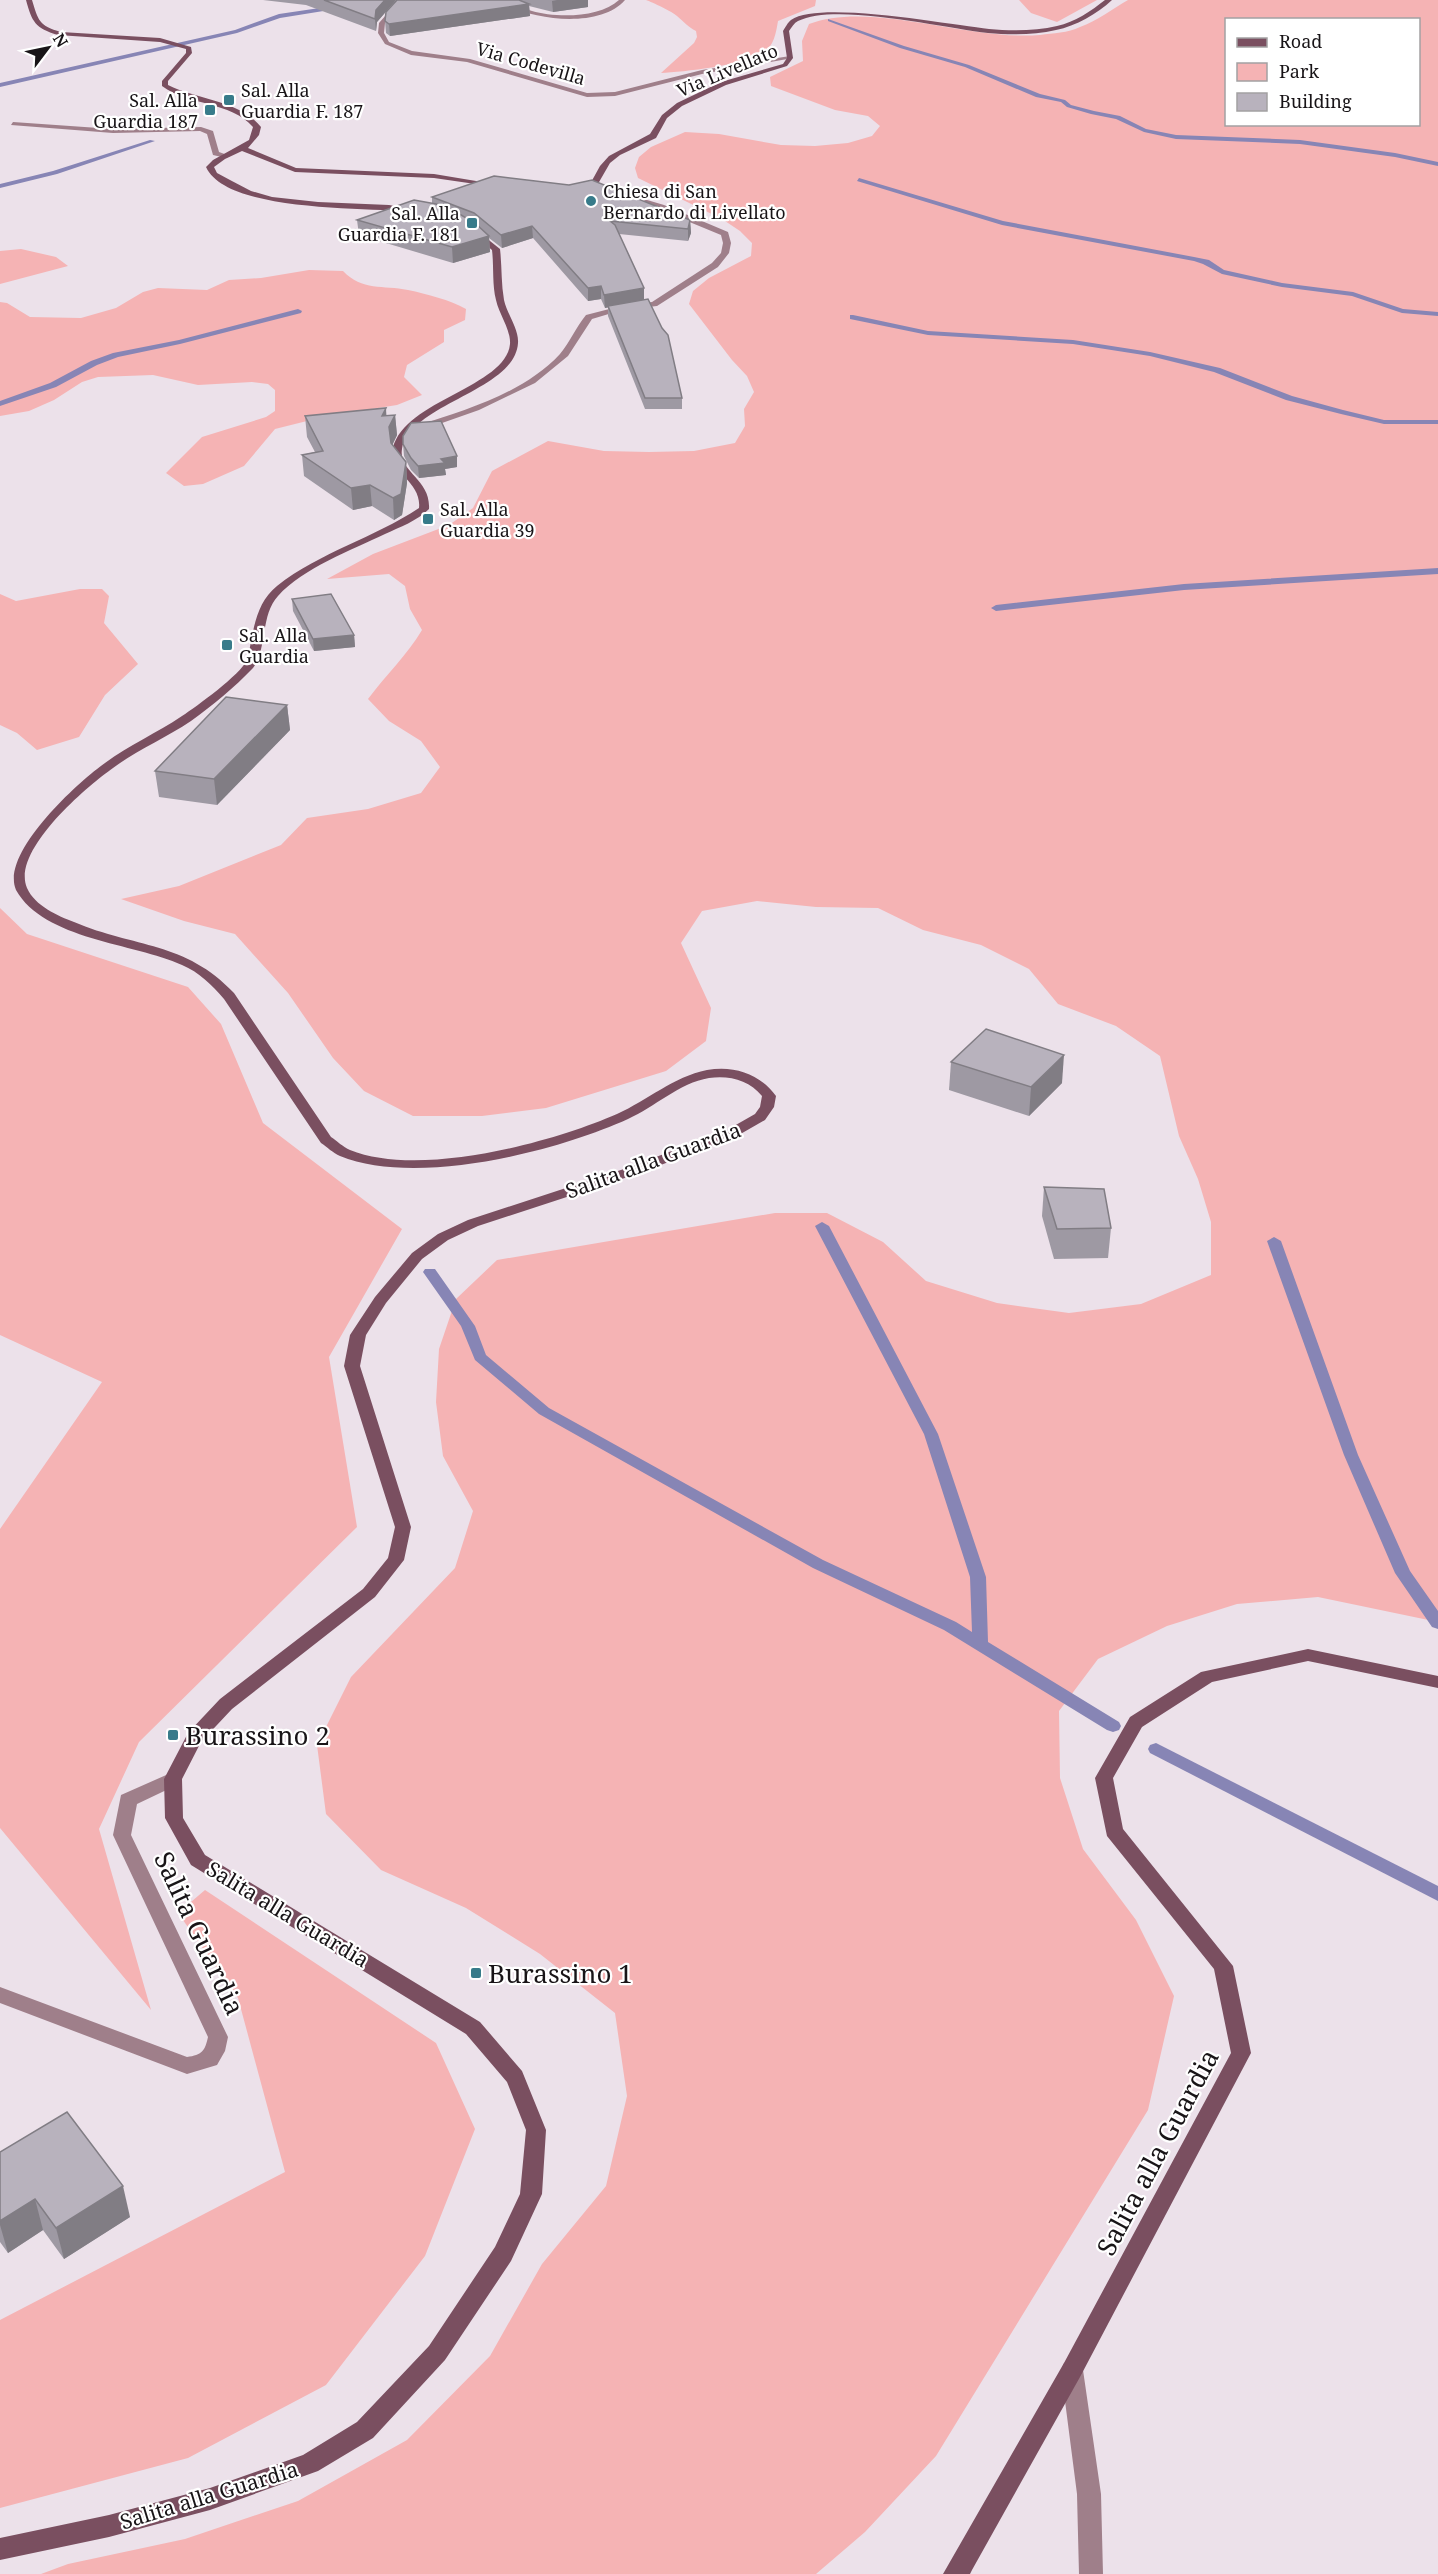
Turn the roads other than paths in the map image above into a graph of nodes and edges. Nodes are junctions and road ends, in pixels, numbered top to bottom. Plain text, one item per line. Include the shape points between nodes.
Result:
1 (29, 0) edge
2 (402, 0) edge
3 (500, 0) edge
4 (622, 0) edge
5 (1109, 0) edge
6 (790, 58) junction
7 (13, 124) dead end
8 (243, 149) junction
9 (226, 156) junction
10 (502, 185) edge
11 (592, 187) junction
12 (570, 193) edge
13 (420, 212) edge
14 (463, 225) edge
15 (406, 431) junction
16 (1438, 1682) edge
17 (173, 1779) junction
18 (0, 1995) edge
19 (1072, 2370) junction
20 (0, 2549) edge
21 (954, 2574) edge
22 (1091, 2574) edge

1 - 8 main road via 35,21 60,34 160,40 189,48 165,86 248,117 258,133
2 - 6 street, Via Codevilla via 382,23 381,33 387,43 411,53 468,60 587,94 615,94 702,72
3 - 4 street via 531,13 557,16 606,10
5 - 6 main road, Via Livellato via 1067,25 1010,32 858,12 819,13 792,21 786,31
6 - 11 main road, Via Livellato via 785,65 730,81 678,106 664,116 652,138 621,151 602,165
7 - 9 street via 113,131 201,129 210,133 216,153
8 - 9 main road
8 - 10 main road via 295,170 414,175
9 - 13 main road via 212,164 211,171 255,197
11 - 12 main road
11 - 15 street via 632,196 716,229 725,234 725,254 715,265 654,304 589,317 549,370 511,392
14 - 15 main road via 496,249 501,303 514,344 511,358 500,370 422,417
15 - 17 main road, Salita alla Guardia via 396,454 400,465 423,491 424,509 296,577 275,593 263,611 252,662 198,711 109,766 65,805 22,856 20,887 46,915 75,928 142,945 211,977 229,996 326,1140 345,1153 384,1162 428,1163 538,1146 625,1116 689,1079 710,1074 751,1078 769,1096 760,1117 747,1126 696,1148 473,1223 443,1237 417,1256 380,1300 358,1335 352,1366 404,1527 396,1560 369,1593 226,1704 194,1738
16 - 19 main road, Salita alla Guardia via 1308,1655 1207,1677 1136,1722 1104,1778 1114,1831 1223,1966 1241,2053
17 - 18 street, Salita Guardia via 128,1800 122,1835 218,2037 215,2053 206,2063 188,2066
17 - 20 main road, Salita alla Guardia via 174,1818 198,1860 473,2028 480,2036 515,2077 536,2130 531,2194 503,2254 437,2353 365,2430 310,2463 210,2499
19 - 21 main road, Salita alla Guardia
19 - 22 street via 1089,2494

